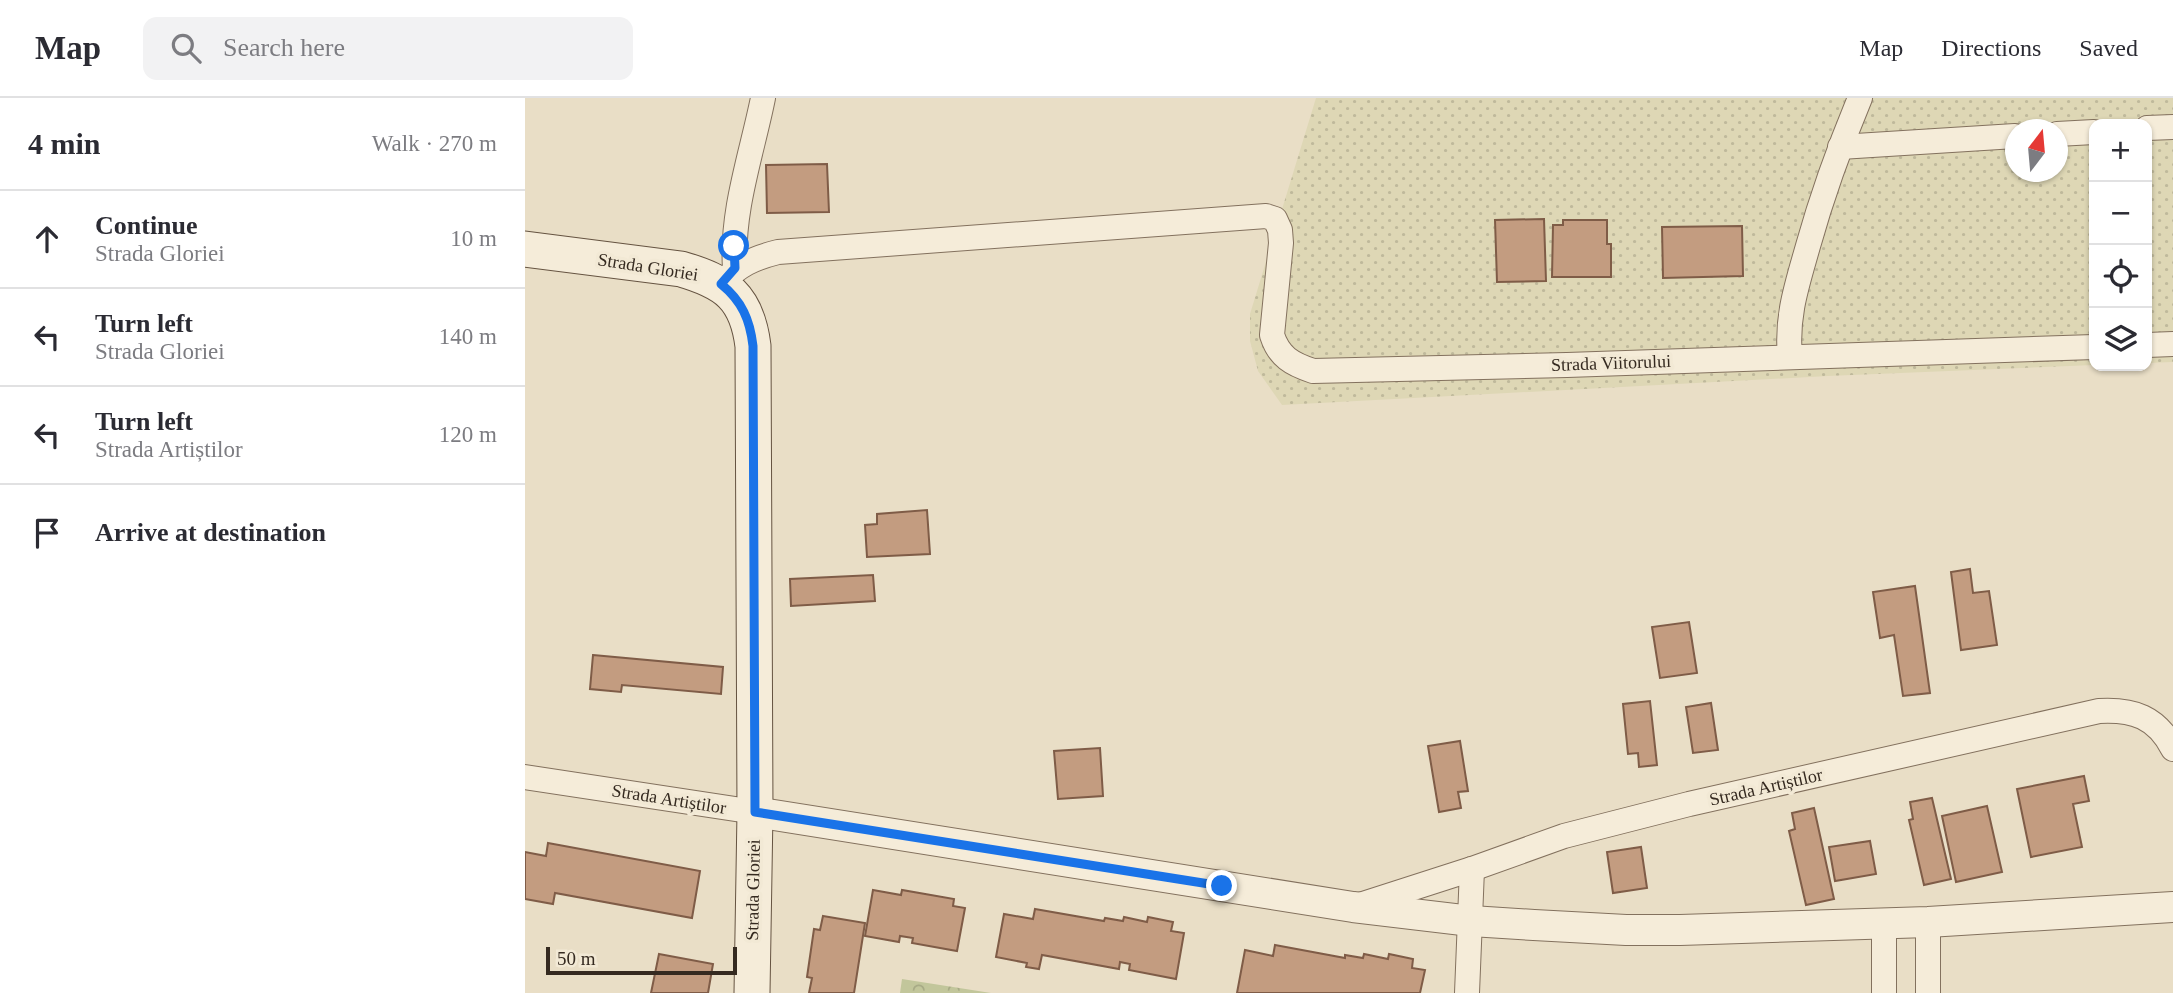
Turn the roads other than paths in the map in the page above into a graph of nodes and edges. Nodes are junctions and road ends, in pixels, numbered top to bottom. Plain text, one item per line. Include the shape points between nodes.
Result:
1 (763, 98) edge
2 (1860, 98) edge
3 (2173, 127) edge
4 (2152, 128) edge
5 (2089, 132) edge
6 (2068, 133) edge
7 (2005, 137) edge
8 (1840, 147) junction
9 (525, 249) edge
10 (728, 276) junction
11 (2173, 344) edge
12 (2152, 345) edge
13 (2089, 347) edge
14 (1790, 357) junction
15 (2173, 749) edge
16 (525, 777) edge
17 (755, 812) junction
18 (1472, 869) junction
19 (1353, 907) junction
20 (2173, 907) edge
21 (1471, 921) junction
22 (1928, 922) junction
23 (1884, 924) junction
24 (752, 993) edge
25 (1467, 993) edge
26 (1884, 993) edge
27 (1928, 993) edge

1 - 10 street
2 - 8 street
3 - 4 street
5 - 6 street
7 - 8 street
8 - 14 street via 1790,307
9 - 10 main road, Strada Gloriei
10 - 14 street, Strada Viitorului via 756,258 778,252 1266,216 1275,219 1281,243 1272,335 1286,359 1313,371
10 - 17 main road, Strada Gloriei via 751,327 753,346
11 - 12 street
13 - 14 street, Strada Viitorului
15 - 18 street, Strada Artiștilor via 2153,722 2137,714 2099,712 1689,804 1564,836
16 - 17 street, Strada Artiștilor
17 - 19 street, Strada Artiștilor
17 - 24 main road, Strada Gloriei
18 - 19 street, Strada Artiștilor
18 - 21 street
19 - 21 street, Strada Artiștilor
20 - 22 street, Strada Artiștilor
21 - 23 street, Strada Artiștilor via 1626,930
21 - 25 street
22 - 23 street, Strada Artiștilor
22 - 27 street
23 - 26 street

